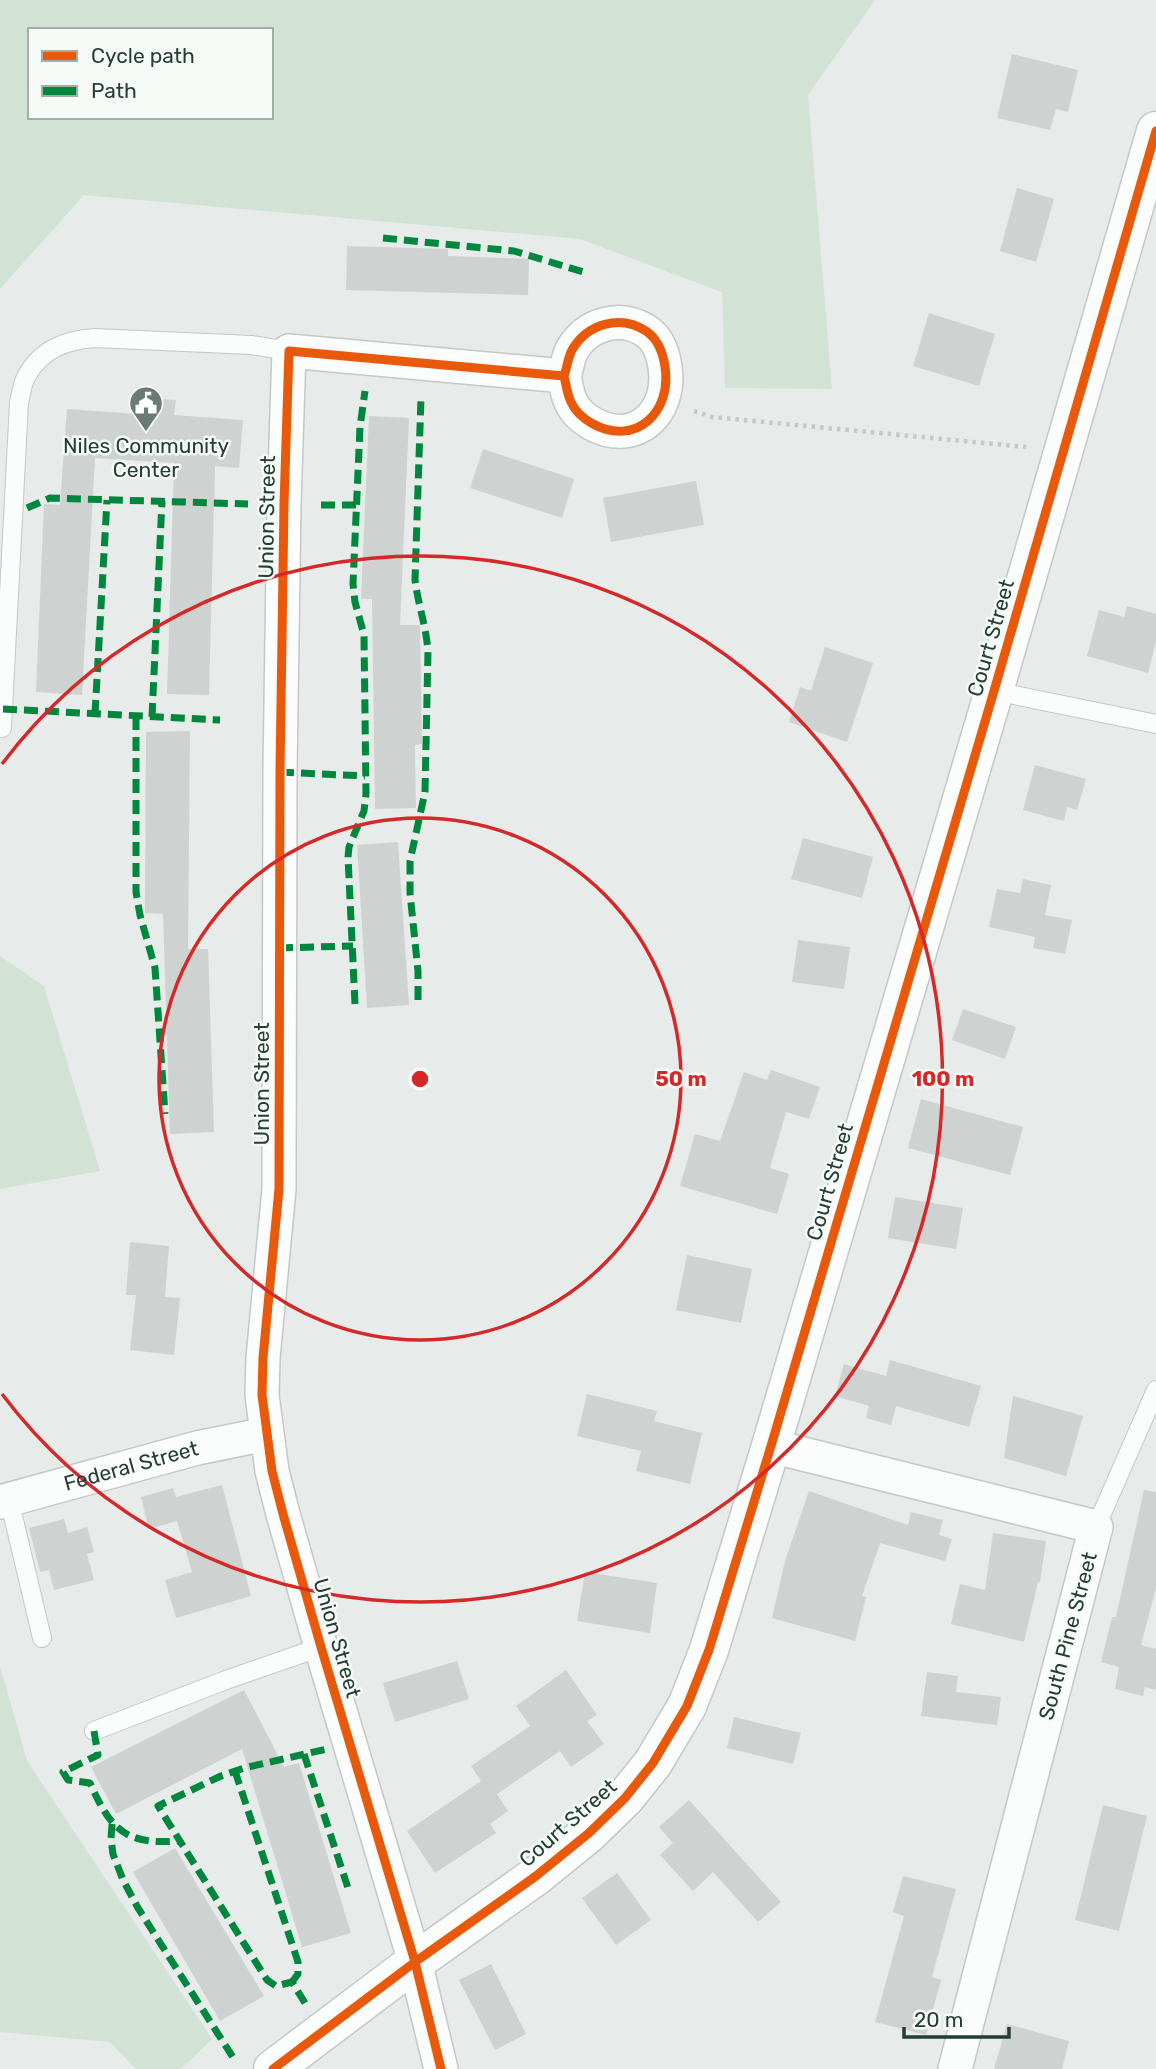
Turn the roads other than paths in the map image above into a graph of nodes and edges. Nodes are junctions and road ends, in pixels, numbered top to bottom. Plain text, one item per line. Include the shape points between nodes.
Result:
1 (1156, 131) edge
2 (289, 351) junction
3 (564, 376) junction
4 (994, 691) junction
5 (1156, 724) edge
6 (2, 728) dead end
7 (1156, 1390) edge
8 (266, 1434) junction
9 (771, 1446) junction
10 (5, 1501) edge
11 (1096, 1527) junction
12 (43, 1638) dead end
13 (321, 1647) junction
14 (94, 1731) dead end
15 (415, 1962) junction
16 (273, 2069) edge
17 (441, 2069) edge
18 (955, 2069) edge

1 - 4 street, Court Street
2 - 3 street
2 - 6 lane via 95,338 55,347 37,361 25,379 19,403
2 - 8 street, Union Street via 280,786 279,1189 263,1357
3 - 3 street via 571,403 584,419 603,429 621,431 653,418 667,381 663,355 653,336 622,322 603,323 588,331 572,350
4 - 5 lane
4 - 9 street, Court Street
7 - 11 lane
8 - 10 street, Federal Street via 197,1447
8 - 13 street, Union Street
9 - 11 street, South Pine Street
9 - 15 street, Court Street via 709,1650 687,1706 653,1763 589,1833
10 - 12 lane
11 - 18 street, South Pine Street
13 - 14 lane
13 - 15 street, Union Street
15 - 16 street, Court Street
15 - 17 street, Union Street

